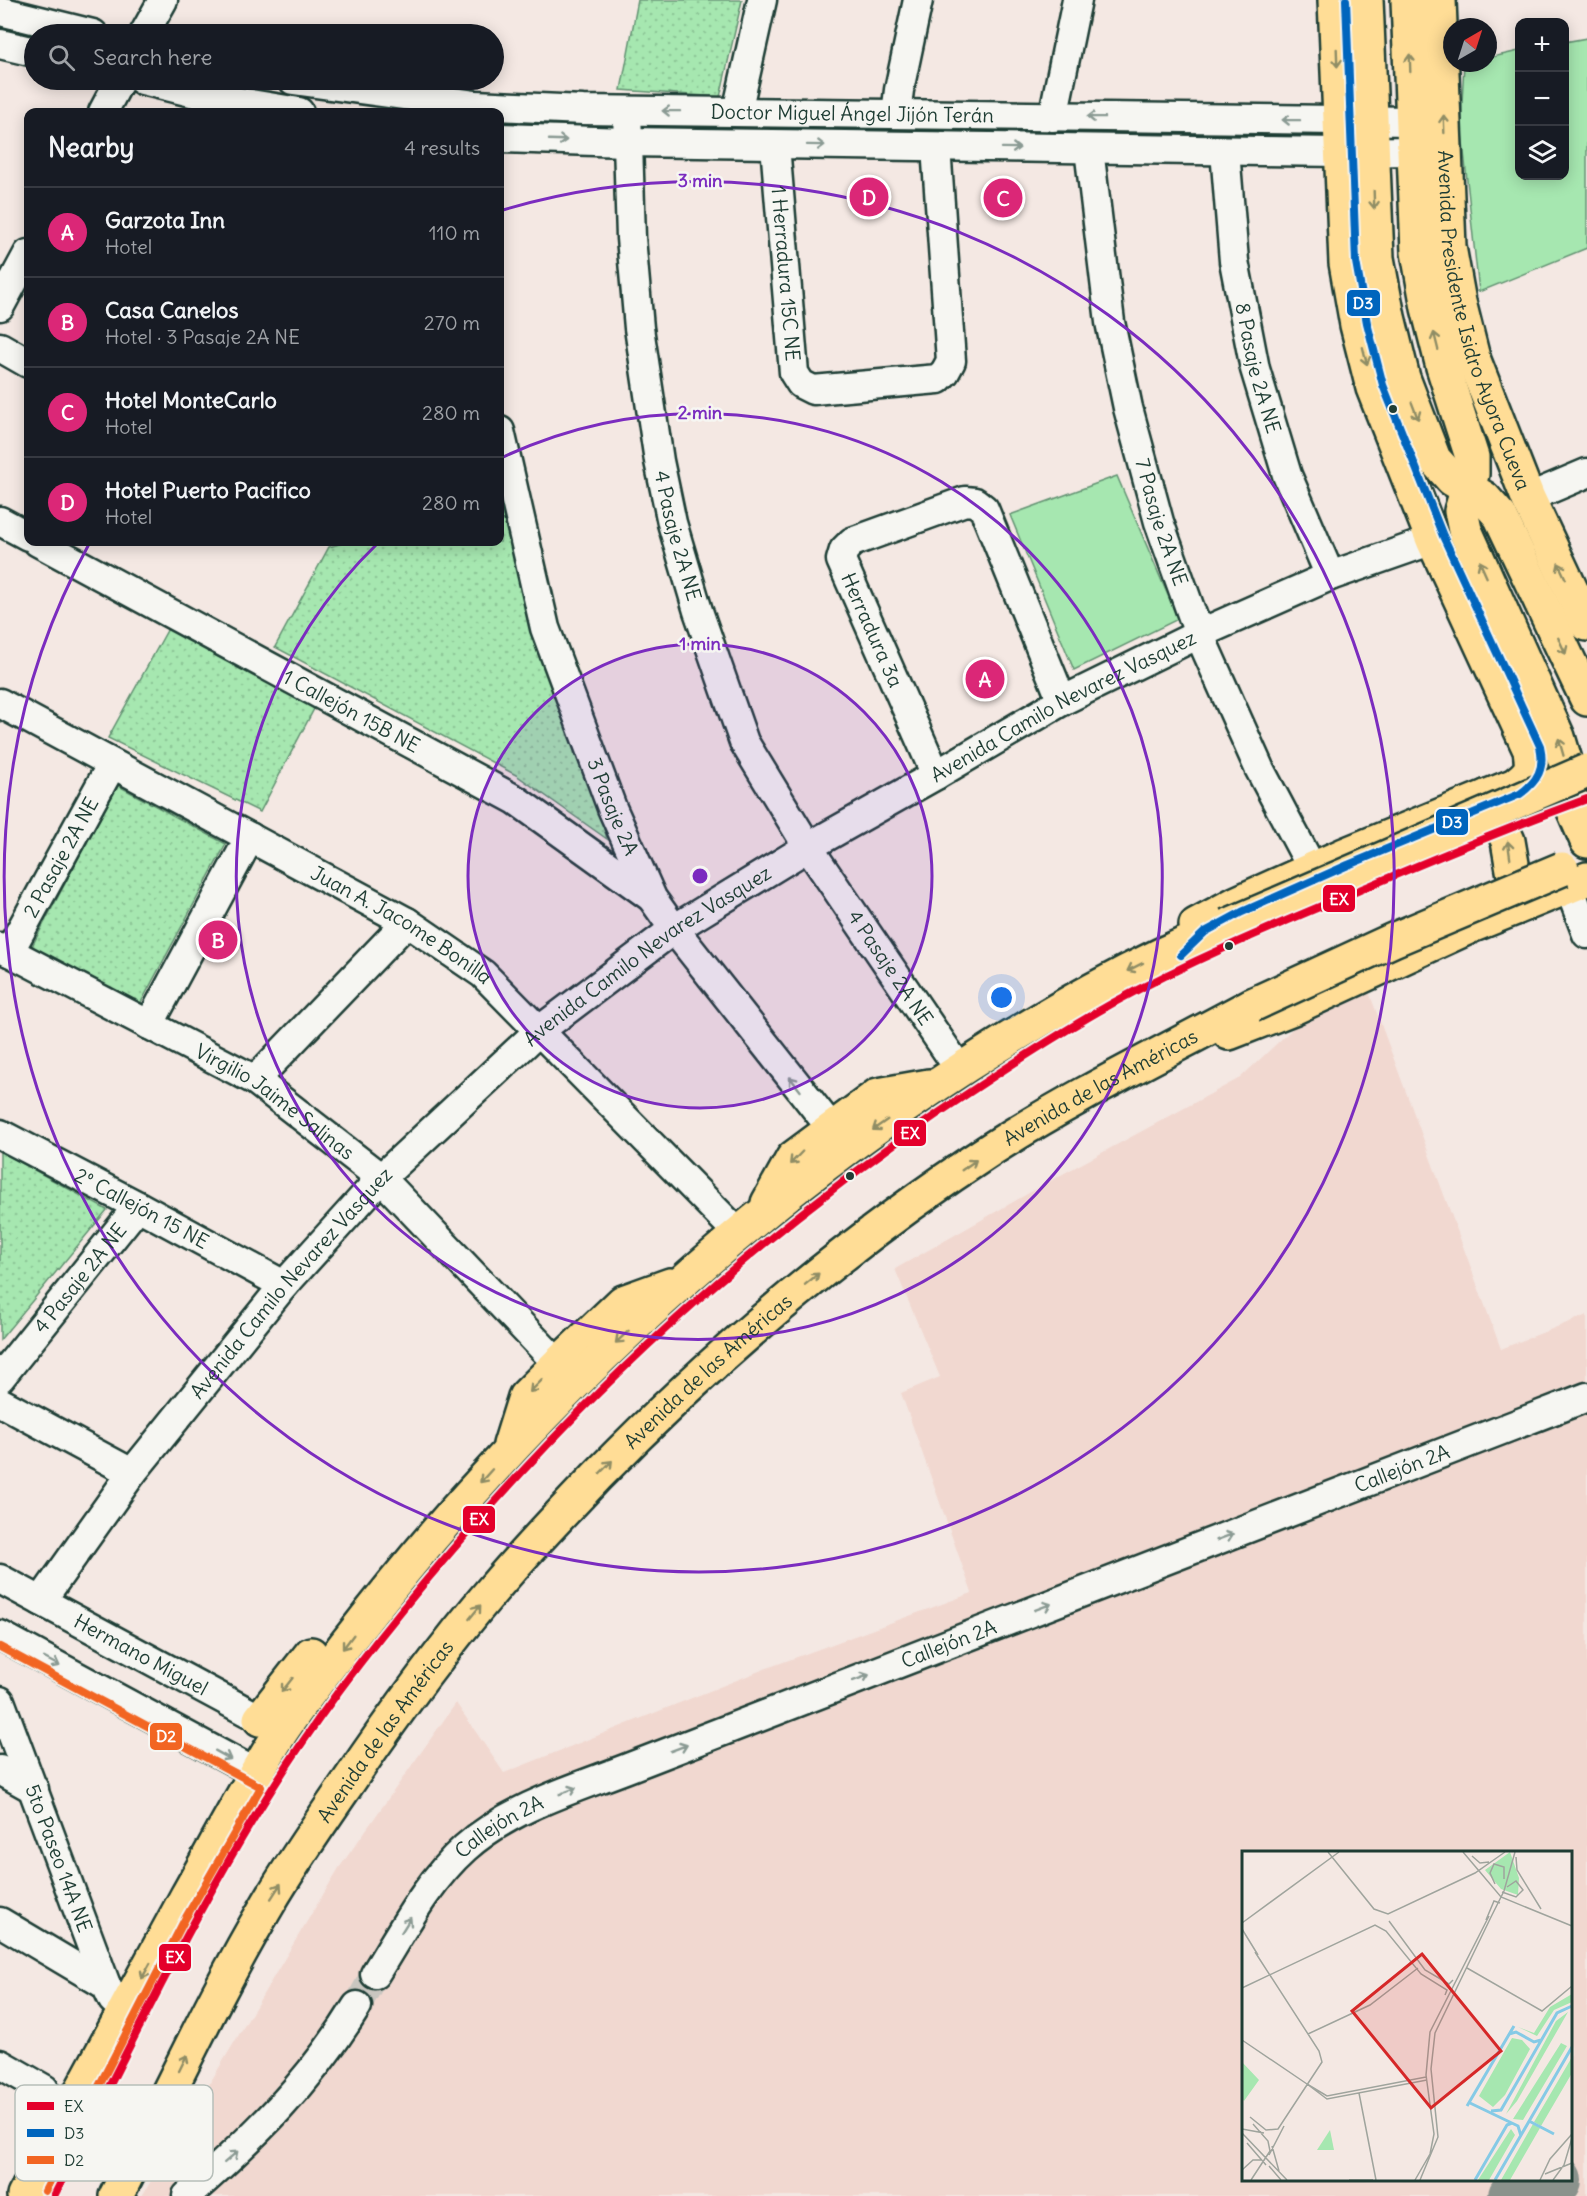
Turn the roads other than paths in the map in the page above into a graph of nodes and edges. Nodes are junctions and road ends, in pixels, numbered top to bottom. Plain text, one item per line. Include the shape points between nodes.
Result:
1 (163, 0) edge
2 (762, 0) edge
3 (918, 0) edge
4 (1077, 0) edge
5 (1335, 0) edge
6 (1366, 0) edge
7 (1408, 0) edge
8 (1439, 0) edge
9 (0, 11) edge
10 (53, 24) edge
11 (150, 24) edge
12 (0, 44) edge
13 (24, 50) edge
14 (115, 90) edge
15 (183, 90) edge
16 (366, 90) edge
17 (106, 108) edge
18 (275, 108) edge
19 (627, 111) junction
20 (737, 112) junction
21 (896, 114) junction
22 (1053, 117) junction
23 (1356, 136) junction
24 (1413, 136) junction
25 (504, 138) edge
26 (626, 142) junction
27 (775, 145) junction
28 (936, 147) junction
29 (1089, 149) junction
30 (1225, 151) junction
31 (24, 260) edge
32 (4, 291) edge
33 (0, 347) edge
34 (24, 361) edge
35 (504, 448) edge
36 (1587, 473) edge
37 (1467, 489) junction
38 (1528, 498) junction
39 (0, 521) edge
40 (24, 534) edge
41 (1433, 540) junction
42 (45, 546) edge
43 (1330, 576) junction
44 (1587, 624) edge
45 (1198, 634) junction
46 (1587, 699) edge
47 (1062, 701) junction
48 (0, 703) edge
49 (112, 764) junction
50 (1587, 771) edge
51 (936, 775) junction
52 (1488, 796) junction
53 (250, 837) junction
54 (1587, 842) edge
55 (808, 847) junction
56 (1587, 858) edge
57 (1313, 870) junction
58 (1578, 883) edge
59 (652, 898) junction
60 (1515, 908) junction
61 (406, 922) junction
62 (674, 929) junction
63 (1587, 934) edge
64 (1174, 947) junction
65 (5, 950) edge
66 (149, 1025) junction
67 (540, 1030) junction
68 (1175, 1046) junction
69 (948, 1078) junction
70 (255, 1080) junction
71 (832, 1129) junction
72 (0, 1134) edge
73 (381, 1178) junction
74 (138, 1206) junction
75 (750, 1224) junction
76 (683, 1281) junction
77 (284, 1285) junction
78 (558, 1364) junction
79 (0, 1378) edge
80 (1587, 1397) edge
81 (0, 1402) edge
82 (508, 1452) junction
83 (132, 1473) junction
84 (0, 1580) edge
85 (41, 1601) junction
86 (0, 1635) edge
87 (0, 1701) edge
88 (271, 1725) junction
89 (0, 1770) edge
90 (256, 1773) junction
91 (34, 1789) junction
92 (0, 1922) edge
93 (375, 1974) tunnel mouth
94 (115, 1997) junction
95 (357, 2006) tunnel mouth
96 (0, 2064) edge
97 (37, 2085) edge
98 (75, 2085) edge
99 (172, 2085) edge
100 (213, 2174) edge
101 (31, 2181) edge
102 (124, 2181) edge
103 (205, 2181) edge
104 (24, 2196) edge
105 (116, 2196) edge
106 (188, 2196) edge

1 - 11 street
2 - 20 street
3 - 21 street
4 - 22 street
5 -> 23 main road, Avenida Presidente Isidro Ayora Cueva
6 - 23 main road, Avenida Presidente Isidro Ayora Cueva
24 -> 7 main road, Avenida Presidente Isidro Ayora Cueva
38 -> 8 main road, Avenida Presidente Isidro Ayora Cueva via 1473,358 1449,247
9 - 10 street
12 - 13 street
14 - 17 street
15 - 18 street
16 - 19 street, Doctor Miguel Ángel Jijón Terán via 476,105
20 -> 19 street, Doctor Miguel Ángel Jijón Terán
19 - 26 street, 4 Pasaje 2A NE
20 - 21 street, Doctor Miguel Ángel Jijón Terán
21 - 22 street, Doctor Miguel Ángel Jijón Terán
23 -> 22 street, Doctor Miguel Ángel Jijón Terán
23 - 24 street, Doctor Miguel Ángel Jijón Terán
23 - 30 street, Doctor Miguel Ángel Jijón Terán
23 -> 37 main road, Avenida Presidente Isidro Ayora Cueva via 1388,317 1403,378 1434,459
23 -> 41 main road, Avenida Presidente Isidro Ayora Cueva via 1346,263 1357,325 1373,388
37 -> 24 main road, Avenida Presidente Isidro Ayora Cueva via 1472,457 1443,367 1418,252
25 -> 26 street, Doctor Miguel Ángel Jijón Terán
26 - 27 street, Doctor Miguel Ángel Jijón Terán
26 - 55 street, 4 Pasaje 2A NE via 639,328 672,523 744,742
27 -> 28 street, Doctor Miguel Ángel Jijón Terán
27 - 28 street, 1 Herradura 15C NE via 794,374 801,384 813,390 938,379 951,361
28 -> 29 street, Doctor Miguel Ángel Jijón Terán
29 - 30 street, Doctor Miguel Ángel Jijón Terán
29 - 45 street, 7 Pasaje 2A NE via 1110,322 1128,408 1159,522
30 - 43 street, 8 Pasaje 2A NE via 1234,261 1255,369 1287,475
31 - 32 street
33 - 34 street
35 - 59 street, 3 Pasaje 2A via 545,628 612,808
36 - 38 street
37 -> 46 main road, Avenida Presidente Isidro Ayora Cueva via 1484,498 1500,516
54 -> 37 main road, Avenida Presidente Isidro Ayora Cueva via 1571,804 1568,770 1558,737 1465,530 1461,511
44 -> 38 main road, Avenida Presidente Isidro Ayora Cueva
39 - 40 street
41 - 43 street, Avenida Camilo Nevarez Vasquez
41 - 52 main road, Avenida Presidente Isidro Ayora Cueva via 1530,750 1532,764 1528,774 1515,785
42 - 59 street, 1 Callejón 15B NE via 516,800
43 - 45 street, Avenida Camilo Nevarez Vasquez
45 - 47 street, Avenida Camilo Nevarez Vasquez
45 - 57 street, 7 Pasaje 2A NE via 1259,768
47 - 51 street, Avenida Camilo Nevarez Vasquez
47 - 51 street, Herradura 3a via 984,509 975,502 965,501 852,542 841,560
48 - 49 street, Juan A. Jacome Bonilla
49 - 53 street, Juan A. Jacome Bonilla
49 - 65 street, 2 Pasaje 2A NE
50 - 64 main road, bridge
51 - 55 street, Avenida Camilo Nevarez Vasquez
52 - 57 main road
60 -> 52 main road via 1517,897 1508,841
53 - 61 street, Juan A. Jacome Bonilla
53 - 66 street
55 - 62 street, Avenida Camilo Nevarez Vasquez
55 - 69 street, 4 Pasaje 2A NE
56 - 68 main road, Avenida de las Américas, bridge via 1393,940 1252,1005
57 - 64 main road via 1199,922
58 - 60 main road
58 - 63 street
59 - 62 street, 3 Pasaje 2A
60 - 68 main road via 1293,1008 1228,1034
61 - 67 street, Juan A. Jacome Bonilla via 483,974
61 - 70 street
62 - 67 street, Avenida Camilo Nevarez Vasquez
71 -> 62 street, 3 Pasaje 2A
64 -> 69 main road via 1096,987
65 - 66 street, Virgilio Jaime Salinas
66 - 70 street, Virgilio Jaime Salinas
67 - 73 street, Avenida Camilo Nevarez Vasquez
67 - 75 street, Juan A. Jacome Bonilla
99 -> 68 main road, Avenida de las Américas via 239,1954 370,1749 435,1660 544,1531 699,1376 818,1274 992,1149 1065,1104
69 - 71 main road via 878,1095
69 -> 75 main road via 844,1150
70 - 73 street, Virgilio Jaime Salinas
71 -> 75 main road via 793,1158
72 - 74 street, 2° Callejón 15 NE
73 - 77 street, Avenida Camilo Nevarez Vasquez
73 - 78 street, Virgilio Jaime Salinas
74 - 77 street, 2° Callejón 15 NE
74 - 79 street, 4 Pasaje 2A NE
75 - 76 main road
76 - 78 main road via 623,1302
76 -> 82 main road via 589,1367
77 - 83 street, Avenida Camilo Nevarez Vasquez
78 -> 82 main road via 525,1397
93 -> 80 street, Callejón 2A via 428,1891 466,1847 514,1814
81 - 83 street
82 -> 88 main road via 437,1529 411,1529
83 - 85 street, Avenida Camilo Nevarez Vasquez
84 - 85 street, Hermano Miguel
85 - 88 street, Hermano Miguel
86 -> 90 street
87 - 91 street, 5to Paseo 14A NE
88 - 90 main road
89 - 91 street
90 -> 94 main road
91 - 94 street, 5to Paseo 14A NE
92 - 94 street
94 - 98 main road
100 -> 95 street via 312,2073
96 - 97 street
101 - 104 main road
105 -> 102 main road, Avenida de las Américas
106 -> 103 street

